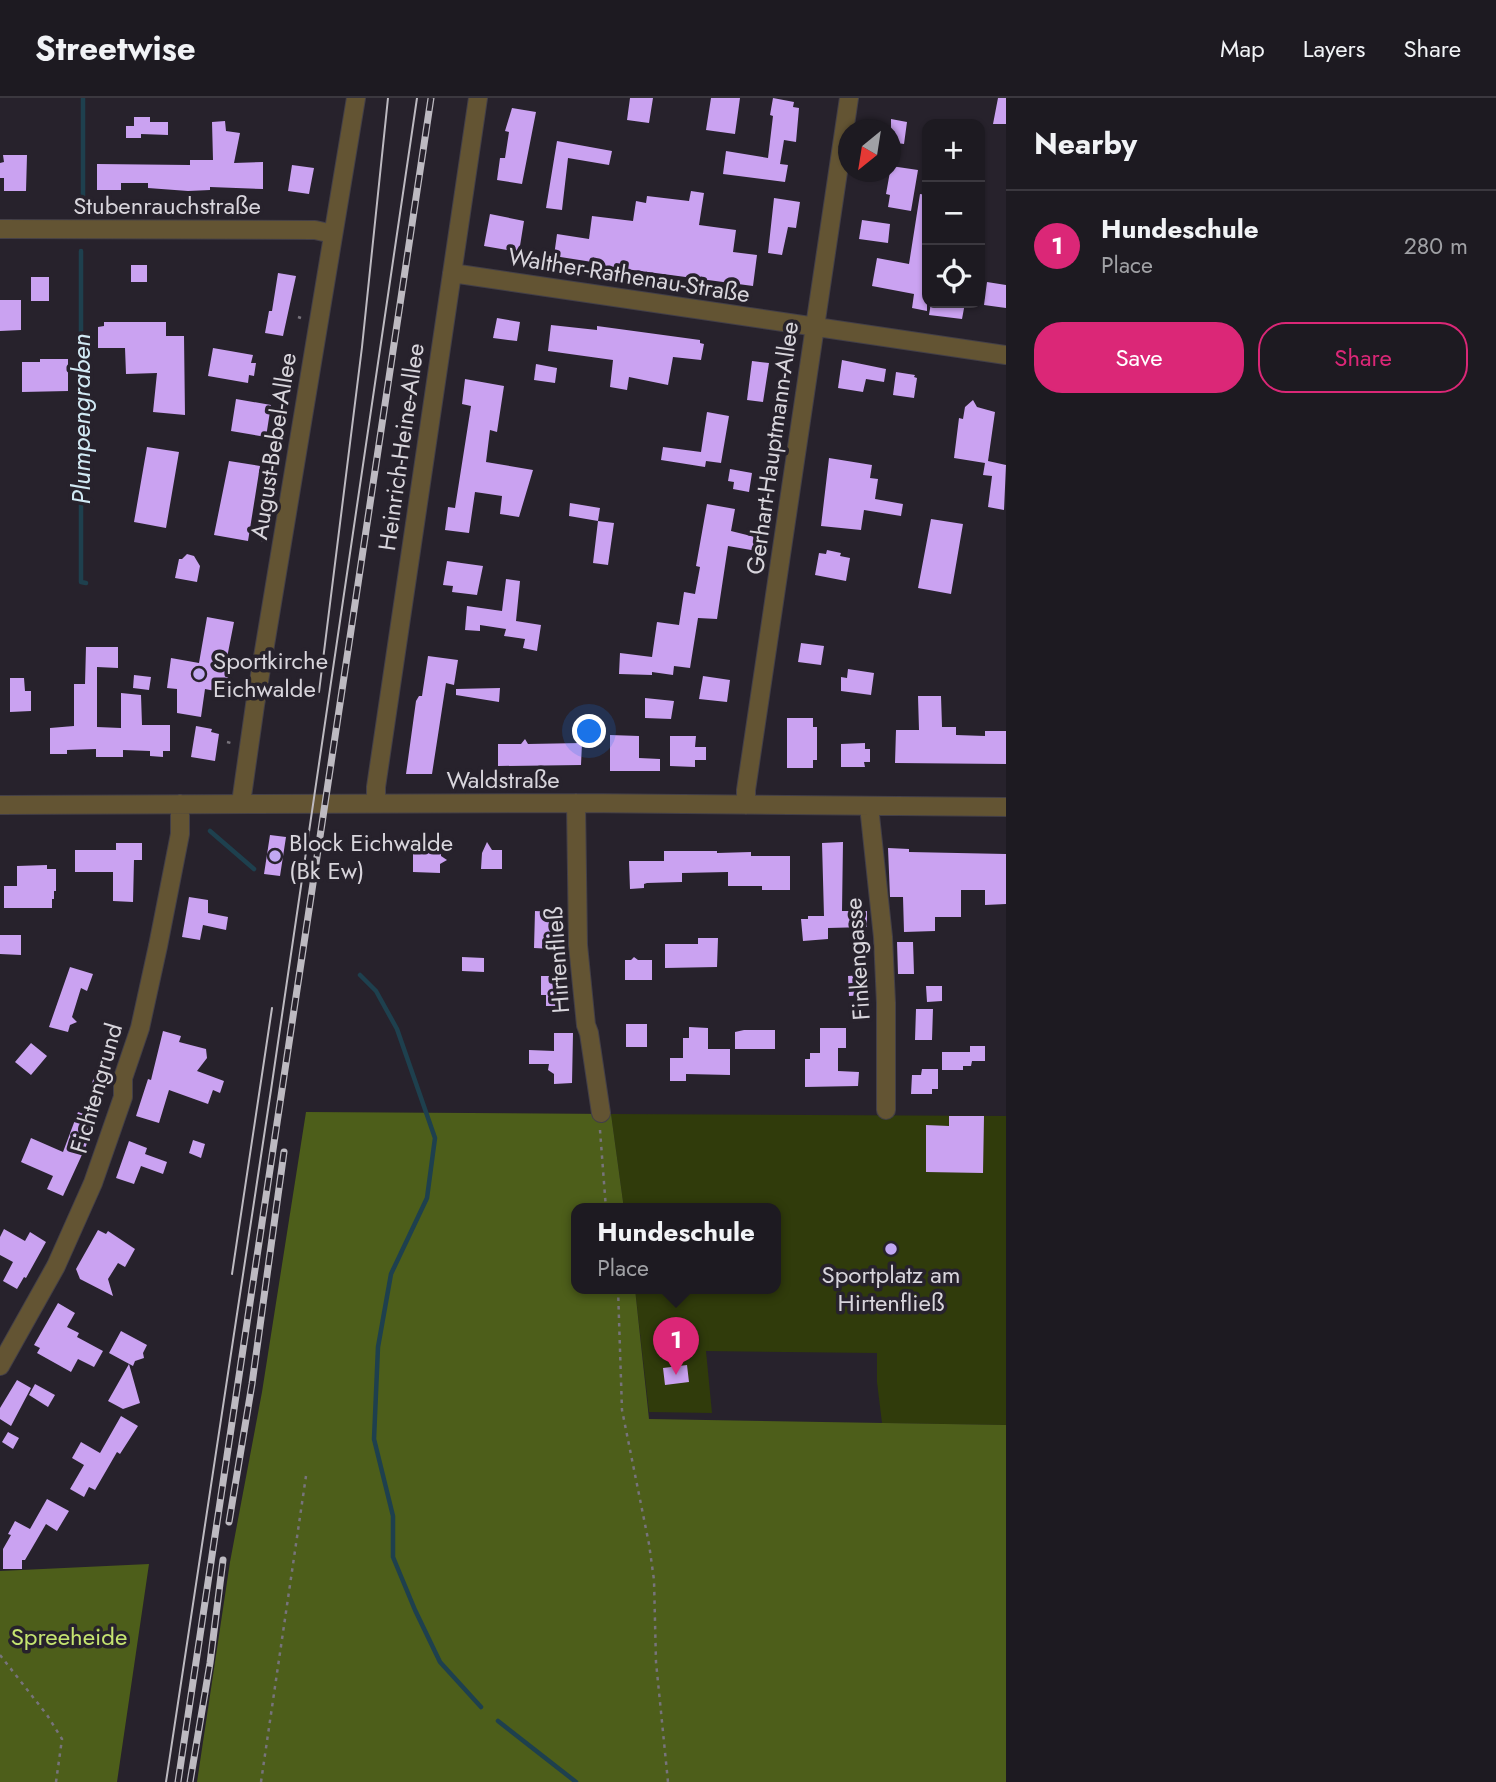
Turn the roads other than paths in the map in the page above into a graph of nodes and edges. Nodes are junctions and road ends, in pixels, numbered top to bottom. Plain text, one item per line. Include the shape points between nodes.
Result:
1 (356, 98) edge
2 (478, 98) edge
3 (849, 98) edge
4 (0, 229) edge
5 (333, 233) junction
6 (452, 273) junction
7 (814, 328) junction
8 (1006, 355) edge
9 (241, 803) junction
10 (376, 803) junction
11 (576, 803) junction
12 (0, 804) edge
13 (180, 804) junction
14 (746, 805) junction
15 (869, 806) junction
16 (1006, 807) edge
17 (886, 1110) dead end
18 (601, 1112) road end
19 (0, 1366) edge

1 - 5 street, August-Bebel-Allee
2 - 6 street, Heinrich-Heine-Allee
3 - 7 street, Gerhart-Hauptmann-Allee
4 - 5 street, Stubenrauchstraße
5 - 9 street, August-Bebel-Allee
6 - 7 street, Walther-Rathenau-Straße
6 - 10 street, Heinrich-Heine-Allee
7 - 8 street, Walther-Rathenau-Straße
7 - 14 street, Gerhart-Hauptmann-Allee
9 - 10 street, Waldstraße
9 - 13 street, Waldstraße
10 - 11 street, Waldstraße
11 - 14 street, Waldstraße
11 - 18 street, Hirtenfließ via 579,958
12 - 13 street, Waldstraße
13 - 19 street, Fichtengrund via 180,834 159,946 123,1078 123,1097 93,1183 56,1266
14 - 15 street, Waldstraße
15 - 16 street, Waldstraße
15 - 17 street, Finkengasse via 884,964

